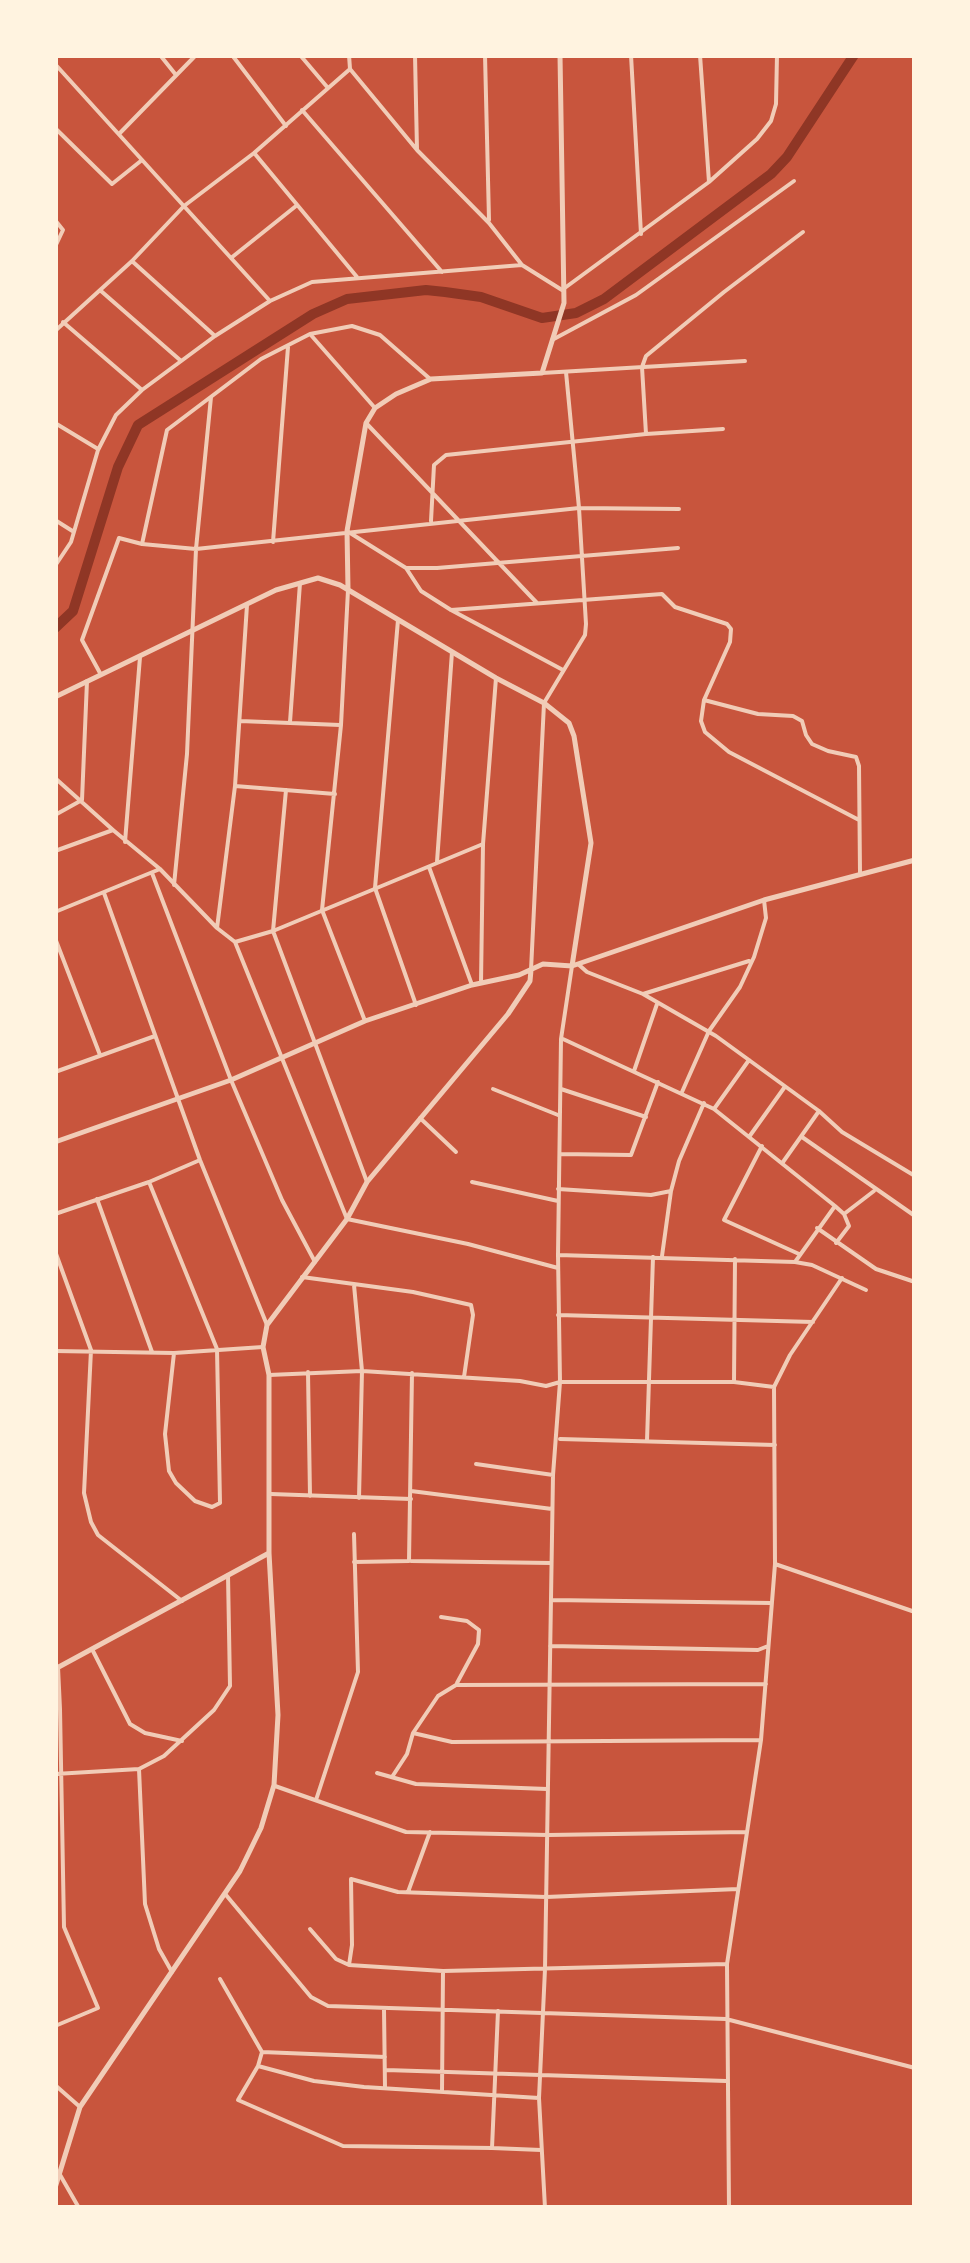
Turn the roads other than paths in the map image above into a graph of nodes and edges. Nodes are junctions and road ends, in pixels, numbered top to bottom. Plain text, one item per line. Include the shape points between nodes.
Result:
1 (160, 55) edge
2 (196, 55) edge
3 (232, 55) edge
4 (300, 55) edge
5 (350, 55) edge
6 (415, 55) edge
7 (485, 55) edge
8 (560, 55) edge
9 (631, 55) edge
10 (700, 55) edge
11 (776, 55) edge
12 (55, 64) edge
13 (350, 69) junction
14 (176, 75) junction
15 (328, 88) junction
16 (302, 110) junction
17 (286, 126) junction
18 (55, 128) edge
19 (118, 134) junction
20 (417, 150) junction
21 (254, 153) junction
22 (142, 160) junction
23 (794, 181) dead end
24 (709, 182) junction
25 (184, 206) junction
26 (296, 206) junction
27 (55, 220) edge
28 (489, 223) junction
29 (804, 232) dead end
30 (641, 234) junction
31 (55, 247) edge
32 (230, 258) junction
33 (132, 261) junction
34 (522, 265) junction
35 (442, 272) junction
36 (357, 277) junction
37 (562, 290) junction
38 (101, 291) junction
39 (270, 301) junction
40 (64, 322) junction
41 (55, 331) edge
42 (310, 334) junction
43 (214, 336) junction
44 (550, 341) junction
45 (288, 344) junction
46 (180, 360) junction
47 (745, 361) dead end
48 (642, 367) junction
49 (542, 372) junction
50 (566, 372) junction
51 (430, 379) junction
52 (142, 390) junction
53 (211, 397) junction
54 (375, 408) junction
55 (55, 422) edge
56 (366, 422) junction
57 (723, 430) dead end
58 (646, 434) junction
59 (570, 442) junction
60 (98, 450) junction
61 (432, 491) junction
62 (579, 508) junction
63 (679, 509) dead end
64 (55, 520) edge
65 (432, 521) junction
66 (460, 522) junction
67 (348, 531) junction
68 (74, 532) junction
69 (273, 542) junction
70 (142, 544) junction
71 (196, 548) junction
72 (678, 548) dead end
73 (582, 556) junction
74 (499, 563) junction
75 (55, 566) edge
76 (406, 568) junction
77 (300, 582) junction
78 (348, 589) junction
79 (586, 598) junction
80 (537, 603) junction
81 (247, 605) junction
82 (452, 610) junction
83 (398, 620) junction
84 (192, 632) junction
85 (452, 652) junction
86 (140, 656) junction
87 (562, 670) junction
88 (100, 674) junction
89 (496, 678) junction
90 (87, 680) junction
91 (55, 697) edge
92 (704, 700) junction
93 (544, 702) junction
94 (240, 721) junction
95 (290, 722) junction
96 (341, 725) junction
97 (55, 778) edge
98 (235, 786) junction
99 (286, 790) junction
100 (335, 794) junction
101 (82, 800) junction
102 (55, 815) edge
103 (858, 820) junction
104 (113, 830) junction
105 (125, 842) junction
106 (482, 844) junction
107 (55, 851) edge
108 (915, 860) edge
109 (437, 862) junction
110 (428, 866) junction
111 (160, 869) junction
112 (152, 873) junction
113 (860, 875) junction
114 (174, 885) junction
115 (375, 888) junction
116 (104, 893) junction
117 (764, 900) junction
118 (322, 910) junction
119 (55, 912) edge
120 (217, 928) junction
121 (273, 930) junction
122 (55, 938) edge
123 (235, 942) junction
124 (752, 960) junction
125 (575, 964) junction
126 (531, 970) junction
127 (481, 984) junction
128 (472, 985) junction
129 (643, 994) junction
130 (658, 1002) junction
131 (416, 1005) junction
132 (365, 1021) junction
133 (709, 1032) junction
134 (154, 1036) junction
135 (561, 1038) junction
136 (315, 1044) junction
137 (100, 1055) junction
138 (751, 1058) junction
139 (282, 1059) junction
140 (634, 1071) junction
141 (55, 1072) edge
142 (231, 1080) junction
143 (658, 1082) junction
144 (785, 1086) junction
145 (493, 1090) dead end
146 (561, 1090) junction
147 (682, 1092) junction
148 (178, 1100) junction
149 (704, 1103) junction
150 (714, 1109) junction
151 (819, 1111) junction
152 (560, 1115) junction
153 (646, 1117) junction
154 (420, 1118) junction
155 (802, 1136) junction
156 (750, 1137) junction
157 (55, 1142) edge
158 (762, 1146) junction
159 (456, 1152) dead end
160 (560, 1154) junction
161 (200, 1160) junction
162 (783, 1162) junction
163 (915, 1176) edge
164 (149, 1182) junction
165 (367, 1182) junction
166 (472, 1182) dead end
167 (558, 1189) junction
168 (876, 1190) junction
169 (671, 1191) junction
170 (97, 1200) junction
171 (558, 1201) junction
172 (835, 1206) junction
173 (55, 1214) edge
174 (844, 1214) junction
175 (915, 1216) edge
176 (347, 1219) junction
177 (817, 1228) junction
178 (836, 1243) junction
179 (55, 1251) edge
180 (558, 1255) junction
181 (800, 1255) junction
182 (653, 1257) junction
183 (662, 1257) junction
184 (735, 1260) junction
185 (315, 1262) junction
186 (795, 1262) junction
187 (558, 1268) junction
188 (302, 1277) junction
189 (842, 1278) junction
190 (915, 1282) edge
191 (354, 1285) junction
192 (866, 1290) dead end
193 (558, 1315) junction
194 (652, 1318) junction
195 (732, 1320) junction
196 (814, 1322) junction
197 (268, 1326) junction
198 (263, 1347) junction
199 (217, 1349) junction
200 (91, 1350) junction
201 (55, 1351) edge
202 (152, 1352) junction
203 (174, 1353) junction
204 (362, 1370) junction
205 (308, 1372) junction
206 (412, 1372) junction
207 (269, 1375) junction
208 (464, 1378) junction
209 (560, 1382) junction
210 (651, 1382) junction
211 (734, 1382) junction
212 (774, 1387) junction
213 (558, 1438) junction
214 (647, 1441) junction
215 (775, 1445) junction
216 (476, 1464) dead end
217 (553, 1475) junction
218 (411, 1491) junction
219 (271, 1494) junction
220 (310, 1496) junction
221 (359, 1498) junction
222 (410, 1499) junction
223 (552, 1509) junction
224 (354, 1534) dead end
225 (269, 1553) junction
226 (409, 1561) junction
227 (354, 1562) junction
228 (551, 1564) junction
229 (775, 1564) junction
230 (228, 1575) junction
231 (551, 1600) junction
232 (182, 1601) junction
233 (772, 1603) junction
234 (915, 1612) edge
235 (441, 1616) dead end
236 (550, 1646) junction
237 (768, 1646) junction
238 (92, 1648) junction
239 (56, 1667) edge
240 (548, 1683) junction
241 (766, 1684) junction
242 (456, 1685) junction
243 (413, 1732) junction
244 (761, 1740) junction
245 (182, 1741) junction
246 (548, 1741) junction
247 (139, 1769) junction
248 (377, 1773) dead end
249 (58, 1774) edge
250 (392, 1777) junction
251 (274, 1785) junction
252 (547, 1790) junction
253 (316, 1800) junction
254 (430, 1832) junction
255 (747, 1832) junction
256 (548, 1835) junction
257 (739, 1889) junction
258 (408, 1892) junction
259 (226, 1894) junction
260 (546, 1896) junction
261 (310, 1929) dead end
262 (727, 1964) junction
263 (348, 1966) junction
264 (545, 1969) junction
265 (443, 1971) junction
266 (172, 1972) junction
267 (220, 1979) dead end
268 (384, 2008) junction
269 (444, 2010) junction
270 (498, 2011) junction
271 (544, 2014) junction
272 (726, 2020) junction
273 (55, 2026) edge
274 (262, 2052) junction
275 (385, 2057) junction
276 (258, 2066) junction
277 (915, 2068) edge
278 (386, 2070) junction
279 (443, 2070) junction
280 (496, 2072) junction
281 (542, 2076) junction
282 (726, 2081) junction
283 (55, 2085) edge
284 (386, 2088) junction
285 (442, 2091) junction
286 (495, 2095) junction
287 (539, 2098) junction
288 (80, 2107) junction
289 (492, 2148) junction
290 (541, 2150) junction
291 (60, 2173) junction
292 (55, 2188) edge
293 (78, 2207) edge
294 (544, 2208) edge
295 (730, 2208) edge

1 - 14 street
2 - 14 street
3 - 17 street
4 - 15 street
5 - 13 street
6 - 20 street
7 - 28 street
8 - 37 street
9 - 30 street
10 - 24 street
11 - 24 street via 771,120
12 - 19 street
13 - 15 street
13 - 20 street
14 - 19 street
15 - 16 street
16 - 17 street
16 - 35 street
17 - 21 street
18 - 22 street via 112,184
19 - 22 street
20 - 28 street
21 - 25 street
21 - 26 street
22 - 25 street
23 - 44 street via 636,295
24 - 30 street
25 - 32 street
25 - 33 street
26 - 32 street
26 - 36 street
27 - 31 street via 63,230
28 - 34 street
29 - 48 street via 646,356
30 - 37 street
32 - 39 street
33 - 38 street
33 - 43 street
34 - 35 street
34 - 37 street
35 - 36 street
36 - 39 street via 312,282
37 - 44 street via 559,327
38 - 40 street
38 - 46 street
39 - 43 street
40 - 41 street
40 - 52 street
42 - 45 street
42 - 51 street via 352,326 380,334
42 - 54 street
43 - 46 street
44 - 49 street
45 - 53 street
45 - 69 street
46 - 52 street
47 - 48 street
48 - 50 street
48 - 58 street
49 - 50 street
49 - 51 street
50 - 59 street
51 - 54 street
52 - 60 street via 116,415
53 - 70 street via 167,430
53 - 71 street
54 - 56 street
55 - 60 street
56 - 61 street
56 - 67 street
57 - 58 street
58 - 59 street
59 - 61 street via 446,456 434,464
59 - 62 street
60 - 68 street
61 - 65 street
61 - 66 street
62 - 63 street
62 - 66 street
62 - 73 street
64 - 68 street
65 - 66 street
65 - 67 street
66 - 74 street
67 - 69 street
67 - 76 street
67 - 78 street
68 - 75 street
69 - 71 street
70 - 71 street
70 - 88 street via 119,538 82,640
71 - 84 street
72 - 73 street
73 - 74 street
73 - 79 street
74 - 76 street
74 - 80 street
76 - 82 street via 421,591
77 - 78 street via 318,578
77 - 81 street
77 - 95 street
78 - 83 street
78 - 96 street
79 - 80 street
79 - 87 street via 585,635
79 - 92 street via 662,594 675,608 727,624 730,642
80 - 82 street
81 - 84 street
81 - 94 street
82 - 87 street
83 - 85 street
83 - 115 street
84 - 86 street
84 - 114 street
85 - 89 street
85 - 109 street
86 - 88 street
86 - 105 street
87 - 93 street
88 - 90 street
89 - 93 street
89 - 106 street
90 - 91 street
90 - 101 street
92 - 103 street via 701,721 714,742
92 - 103 street via 793,716 812,744 856,757
93 - 125 street via 563,715 574,736 589,816 590,860
93 - 126 street
94 - 95 street
94 - 98 street
95 - 96 street
96 - 100 street
97 - 101 street
98 - 99 street
98 - 120 street
99 - 100 street
99 - 121 street
100 - 118 street
101 - 102 street
101 - 104 street
103 - 113 street
104 - 105 street
104 - 107 street
105 - 111 street
106 - 109 street
106 - 127 street
108 - 113 street
109 - 110 street
110 - 115 street
110 - 128 street
111 - 112 street
111 - 114 street
112 - 116 street
112 - 142 street
113 - 117 street
114 - 120 street
115 - 118 street
115 - 131 street
116 - 119 street
116 - 134 street
117 - 124 street via 762,936
117 - 125 street
118 - 121 street
118 - 132 street
120 - 123 street
121 - 123 street
121 - 136 street
122 - 137 street
123 - 139 street
124 - 129 street
124 - 133 street
125 - 126 street
125 - 129 street
125 - 135 street
126 - 127 street
126 - 154 street via 508,1014
127 - 128 street
128 - 131 street
129 - 130 street
130 - 133 street
130 - 140 street
131 - 132 street
132 - 136 street
133 - 138 street
133 - 147 street
134 - 137 street
134 - 148 street
135 - 140 street
135 - 146 street
136 - 139 street
136 - 165 street
137 - 141 street
138 - 144 street
138 - 150 street
139 - 142 street
139 - 176 street
140 - 143 street
142 - 148 street
142 - 185 street
143 - 147 street
143 - 153 street
144 - 151 street
144 - 156 street
145 - 152 street
146 - 152 street
146 - 153 street
147 - 149 street
148 - 157 street
148 - 161 street
149 - 150 street
149 - 169 street
150 - 156 street
151 - 155 street
151 - 163 street
152 - 160 street
153 - 160 street via 631,1155
154 - 159 street
154 - 165 street
155 - 162 street
155 - 168 street
156 - 158 street
158 - 162 street
158 - 181 street via 724,1220
160 - 167 street
161 - 164 street
161 - 197 street
162 - 172 street
164 - 170 street
164 - 199 street
165 - 176 street
166 - 171 street
167 - 169 street via 651,1196
167 - 171 street
168 - 174 street
168 - 175 street
169 - 183 street
170 - 173 street
170 - 202 street
171 - 180 street
172 - 174 street
172 - 177 street
174 - 178 street via 848,1228
176 - 185 street
176 - 187 street
177 - 178 street
177 - 181 street
178 - 190 street via 890,1276
179 - 200 street
180 - 182 street
180 - 187 street
181 - 186 street
182 - 183 street
182 - 194 street
183 - 184 street
184 - 186 street
184 - 195 street
185 - 188 street
186 - 189 street
187 - 193 street
188 - 191 street
188 - 197 street
189 - 192 street
189 - 196 street
191 - 204 street
191 - 208 street via 471,1305
193 - 194 street
193 - 209 street
194 - 195 street
194 - 210 street
195 - 196 street
195 - 211 street
196 - 212 street
197 - 198 street
198 - 199 street
198 - 207 street
199 - 203 street
199 - 203 street via 220,1503 212,1507 195,1501 169,1471 165,1434
200 - 201 street
200 - 202 street
200 - 232 street via 84,1492 91,1522 98,1535
202 - 203 street
204 - 205 street
204 - 206 street
204 - 221 street
205 - 207 street
205 - 220 street
206 - 208 street
206 - 218 street
207 - 219 street
208 - 209 street
209 - 210 street
209 - 213 street
210 - 211 street
210 - 214 street
211 - 212 street
212 - 215 street
213 - 214 street
213 - 217 street
214 - 215 street
215 - 229 street
216 - 217 street
217 - 223 street
218 - 222 street
218 - 223 street
219 - 220 street
219 - 225 street
220 - 221 street
221 - 222 street
222 - 226 street
223 - 228 street
224 - 227 street
225 - 230 street
225 - 251 street via 278,1715
226 - 227 street
226 - 228 street
227 - 253 street via 358,1672
228 - 231 street
229 - 233 street
229 - 234 street
230 - 232 street
230 - 245 street via 230,1686
231 - 233 street
231 - 236 street
232 - 238 street
233 - 237 street
235 - 242 street via 479,1630
236 - 237 street
236 - 240 street
237 - 241 street
238 - 239 street
238 - 245 street via 130,1724
239 - 249 street
240 - 241 street
240 - 242 street
240 - 246 street
241 - 244 street
242 - 243 street via 438,1696
243 - 246 street via 452,1742
243 - 250 street
244 - 246 street
244 - 255 street
245 - 247 street
246 - 252 street
247 - 249 street
247 - 266 street via 145,1904
248 - 250 street
249 - 273 street via 64,1927 98,2008
250 - 252 street
251 - 253 street
251 - 259 street via 261,1828
252 - 256 street
253 - 254 street via 406,1832
254 - 256 street
254 - 258 street
255 - 256 street
255 - 257 street
256 - 260 street
257 - 260 street
257 - 262 street
258 - 260 street
258 - 263 street via 351,1878
259 - 266 street
259 - 268 street via 311,1997 328,2006
260 - 264 street
261 - 263 street
262 - 264 street
262 - 272 street
263 - 265 street
264 - 265 street
264 - 271 street
265 - 269 street
266 - 288 street
267 - 274 street
268 - 269 street
268 - 275 street
269 - 270 street
269 - 279 street
270 - 271 street
270 - 280 street
271 - 272 street
271 - 281 street
272 - 277 street
272 - 282 street
274 - 275 street
274 - 276 street
275 - 278 street
276 - 284 street via 314,2081
276 - 289 street via 238,2100 343,2146
278 - 279 street
278 - 284 street
279 - 280 street
279 - 285 street
280 - 281 street
280 - 286 street
281 - 282 street
281 - 287 street
282 - 295 street
283 - 288 street
284 - 285 street
285 - 286 street
286 - 287 street
286 - 289 street
287 - 290 street
288 - 291 street
289 - 290 street
290 - 294 street
291 - 292 street
291 - 293 street

